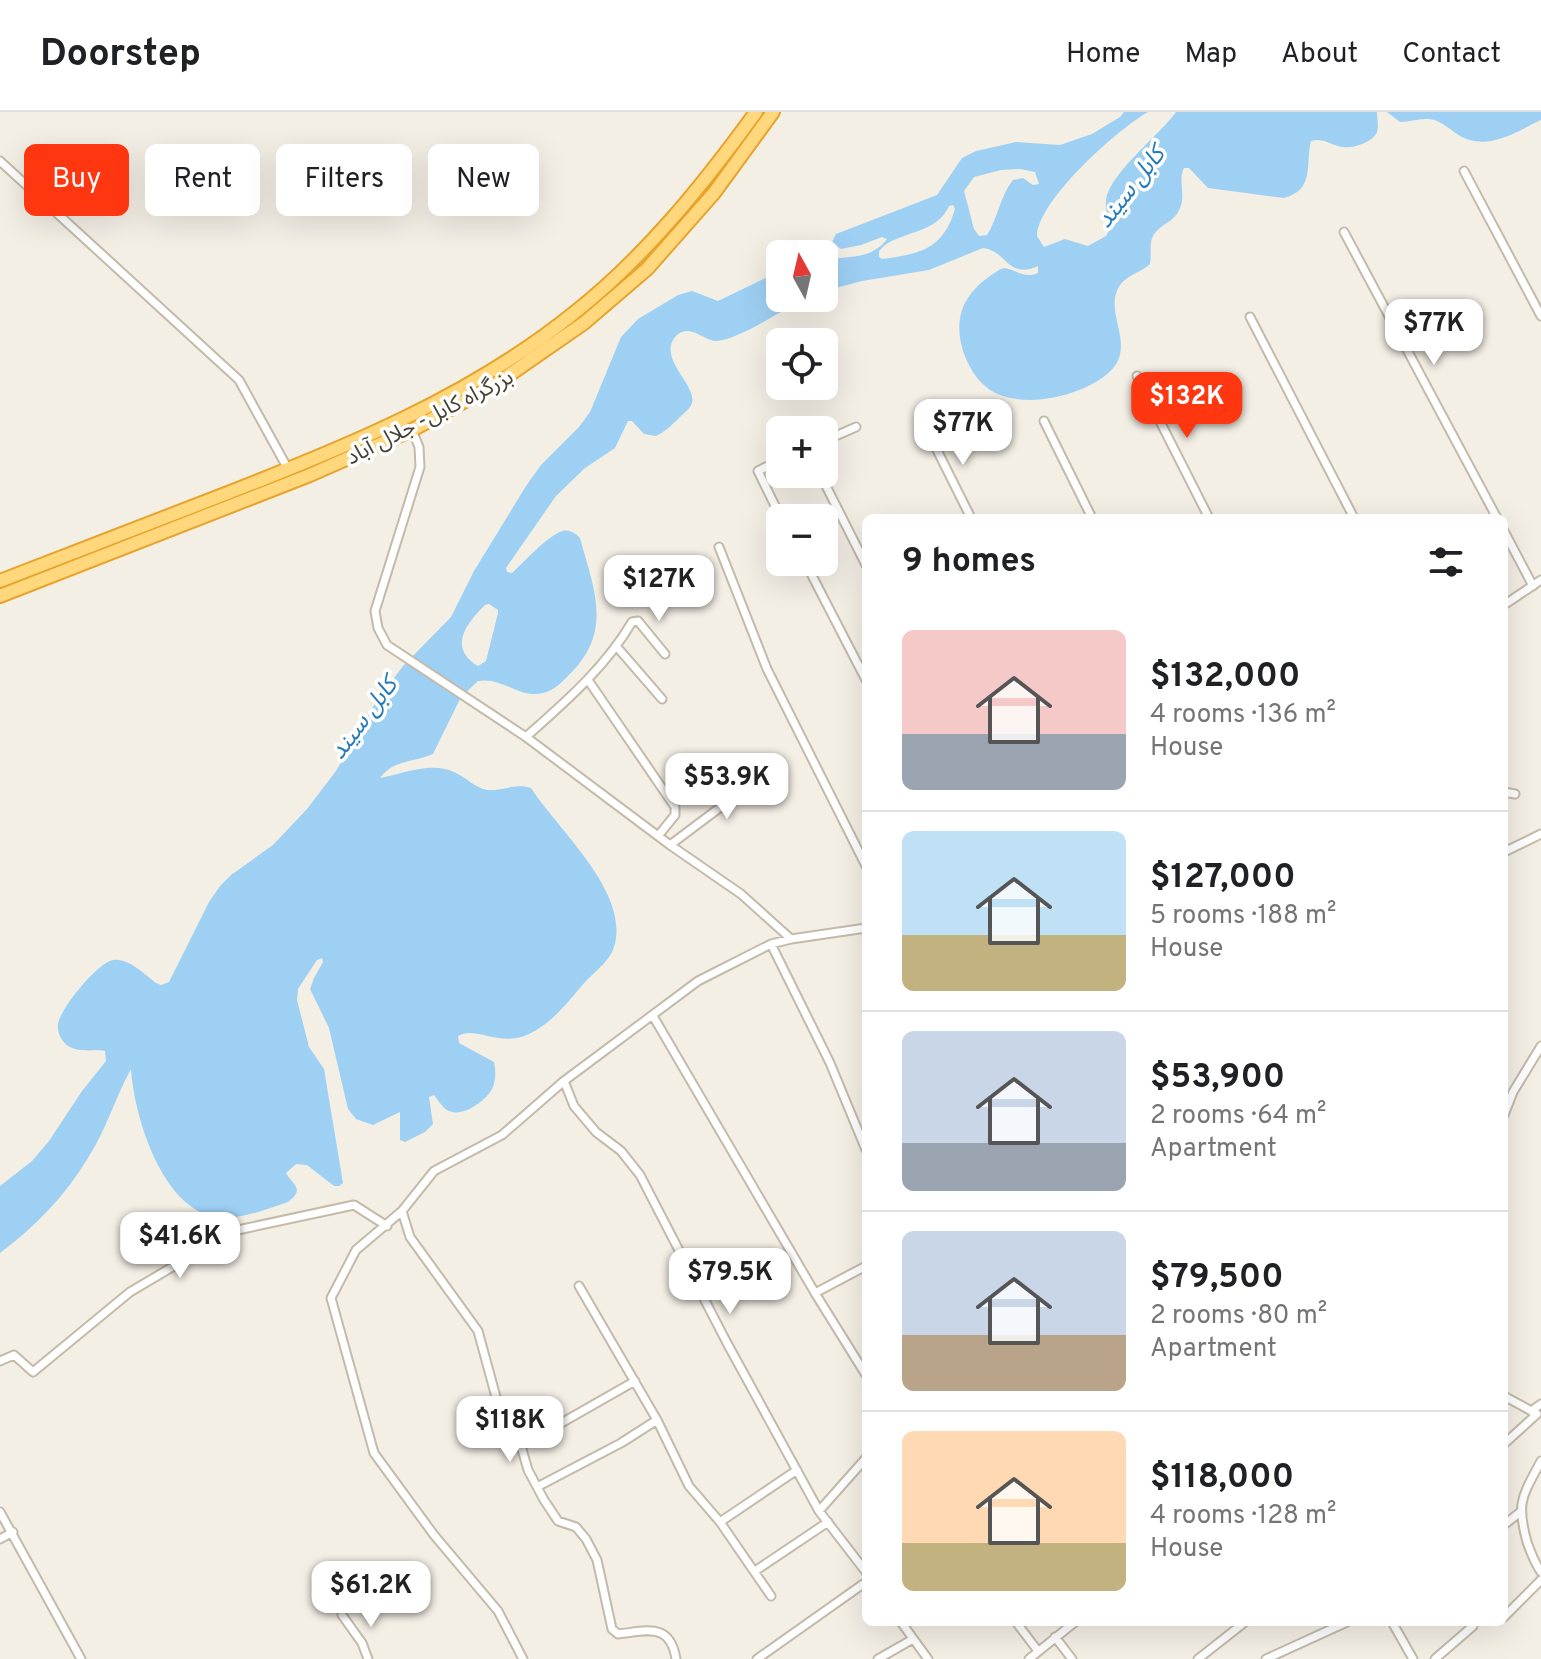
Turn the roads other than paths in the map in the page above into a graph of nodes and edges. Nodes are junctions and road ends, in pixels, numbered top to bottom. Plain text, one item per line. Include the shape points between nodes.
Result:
1 (756, 112) edge
2 (773, 112) edge
3 (0, 161) edge
4 (1464, 171) dead end
5 (708, 189) junction
6 (1344, 232) dead end
7 (1541, 316) edge
8 (1250, 317) dead end
9 (1137, 376) dead end
10 (1044, 421) dead end
11 (856, 427) dead end
12 (412, 430) junction
13 (927, 430) dead end
14 (838, 435) edge
15 (384, 436) junction
16 (766, 467) edge
17 (308, 468) junction
18 (288, 470) junction
19 (766, 487) edge
20 (827, 488) edge
21 (257, 489) junction
22 (969, 514) edge
23 (1090, 514) edge
24 (1207, 514) edge
25 (1352, 514) edge
26 (1495, 514) edge
27 (1508, 539) edge
28 (719, 547) dead end
29 (862, 557) edge
30 (812, 576) edge
31 (1541, 580) edge
32 (0, 581) edge
33 (1533, 586) junction
34 (0, 596) edge
35 (1508, 602) edge
36 (617, 647) junction
37 (665, 654) dead end
38 (862, 672) edge
39 (588, 680) junction
40 (662, 699) dead end
41 (526, 737) junction
42 (766, 773) dead end
43 (1508, 793) edge
44 (1515, 794) dead end
45 (1541, 834) edge
46 (658, 836) junction
47 (670, 845) junction
48 (1508, 850) edge
49 (862, 858) edge
50 (862, 929) edge
51 (791, 939) junction
52 (771, 944) junction
53 (653, 1016) junction
54 (1541, 1046) edge
55 (564, 1081) junction
56 (1508, 1105) edge
57 (862, 1140) edge
58 (402, 1211) junction
59 (387, 1226) junction
60 (862, 1268) edge
61 (579, 1286) dead end
62 (815, 1293) junction
63 (0, 1361) edge
64 (862, 1369) edge
65 (635, 1381) junction
66 (1508, 1398) edge
67 (1541, 1404) edge
68 (1536, 1413) edge
69 (657, 1420) junction
70 (1508, 1440) edge
71 (521, 1446) junction
72 (1541, 1461) edge
73 (862, 1463) edge
74 (797, 1470) junction
75 (537, 1487) junction
76 (819, 1511) junction
77 (0, 1512) edge
78 (1519, 1513) junction
79 (720, 1522) junction
80 (828, 1522) junction
81 (1508, 1522) edge
82 (13, 1532) junction
83 (0, 1539) edge
84 (862, 1567) edge
85 (1541, 1570) edge
86 (755, 1571) junction
87 (1541, 1580) edge
88 (862, 1585) edge
89 (771, 1596) dead end
90 (1508, 1613) edge
91 (342, 1615) dead end
92 (904, 1626) edge
93 (1019, 1626) edge
94 (1070, 1626) edge
95 (1240, 1626) edge
96 (1338, 1626) edge
97 (1394, 1626) edge
98 (1473, 1626) dead end
99 (1055, 1637) junction
100 (913, 1639) junction
101 (1038, 1651) junction
102 (81, 1659) edge
103 (368, 1659) edge
104 (523, 1659) edge
105 (676, 1659) edge
106 (757, 1659) edge
107 (878, 1659) edge
108 (928, 1659) edge
109 (1029, 1659) edge
110 (1072, 1659) edge
111 (1198, 1659) edge
112 (1266, 1659) edge
113 (1412, 1659) edge
114 (1435, 1659) edge

1 - 5 highway, بزرگراه کابل- جلال آباد
2 - 5 highway, بزرگراه کابل- جلال آباد
3 - 18 street via 239,380
4 - 7 street
5 - 12 highway, بزرگراه کابل- جلال آباد via 647,269 584,323 496,384
5 - 15 highway, بزرگراه کابل- جلال آباد via 552,330
6 - 26 street
8 - 25 street
9 - 24 street
10 - 23 street
11 - 14 street
12 - 15 highway, بزرگراه کابل- جلال آباد
12 - 41 street via 420,467 375,611 378,628 402,657
13 - 22 street
15 - 17 highway, بزرگراه کابل- جلال آباد
16 - 19 street via 758,471
17 - 18 highway, بزرگراه کابل- جلال آباد
17 - 21 highway, بزرگراه کابل- جلال آباد
18 - 21 highway, بزرگراه کابل- جلال آباد
20 - 29 street
21 - 32 highway, بزرگراه کابل- جلال آباد
21 - 34 highway, بزرگراه کابل- جلال آباد
27 - 33 street
28 - 49 street via 767,669
30 - 38 street
31 - 33 street
33 - 35 street
36 - 37 street via 635,621
36 - 39 street
36 - 40 street
39 - 41 street
39 - 46 street via 675,807 675,815
41 - 46 street
42 - 47 street
43 - 44 street
45 - 48 street
46 - 47 street
47 - 51 street via 741,894
50 - 51 street
51 - 52 street
52 - 53 street via 698,981
52 - 57 street
53 - 55 street
53 - 62 street
54 - 56 street
55 - 58 street via 502,1135 434,1171
55 - 74 street via 574,1106 640,1175
58 - 59 street
58 - 71 street via 410,1237 478,1331 496,1397
59 - 63 street via 354,1205 233,1231 130,1292 33,1372 14,1355
59 - 104 street via 356,1250 331,1298 374,1453 498,1611
60 - 62 street
61 - 65 street
62 - 64 street
65 - 69 street
65 - 71 street
66 - 68 street
67 - 68 street
68 - 70 street
69 - 75 street
69 - 79 street via 689,1486
71 - 75 street
72 - 78 street
73 - 76 street
74 - 76 street
74 - 79 street
75 - 105 street via 558,1521 576,1527 586,1539 597,1560 612,1629 618,1634 666,1634
76 - 80 street
77 - 82 street
78 - 81 street
78 - 85 street via 1533,1561
79 - 86 street
80 - 84 street
80 - 86 street
82 - 83 street
82 - 102 street
86 - 89 street
87 - 90 street
88 - 106 street
91 - 103 street
92 - 100 street
93 - 101 street
94 - 99 street
95 - 111 street
96 - 112 street
97 - 113 street
98 - 114 street
99 - 101 street
99 - 110 street
100 - 107 street
100 - 108 street
101 - 109 street

